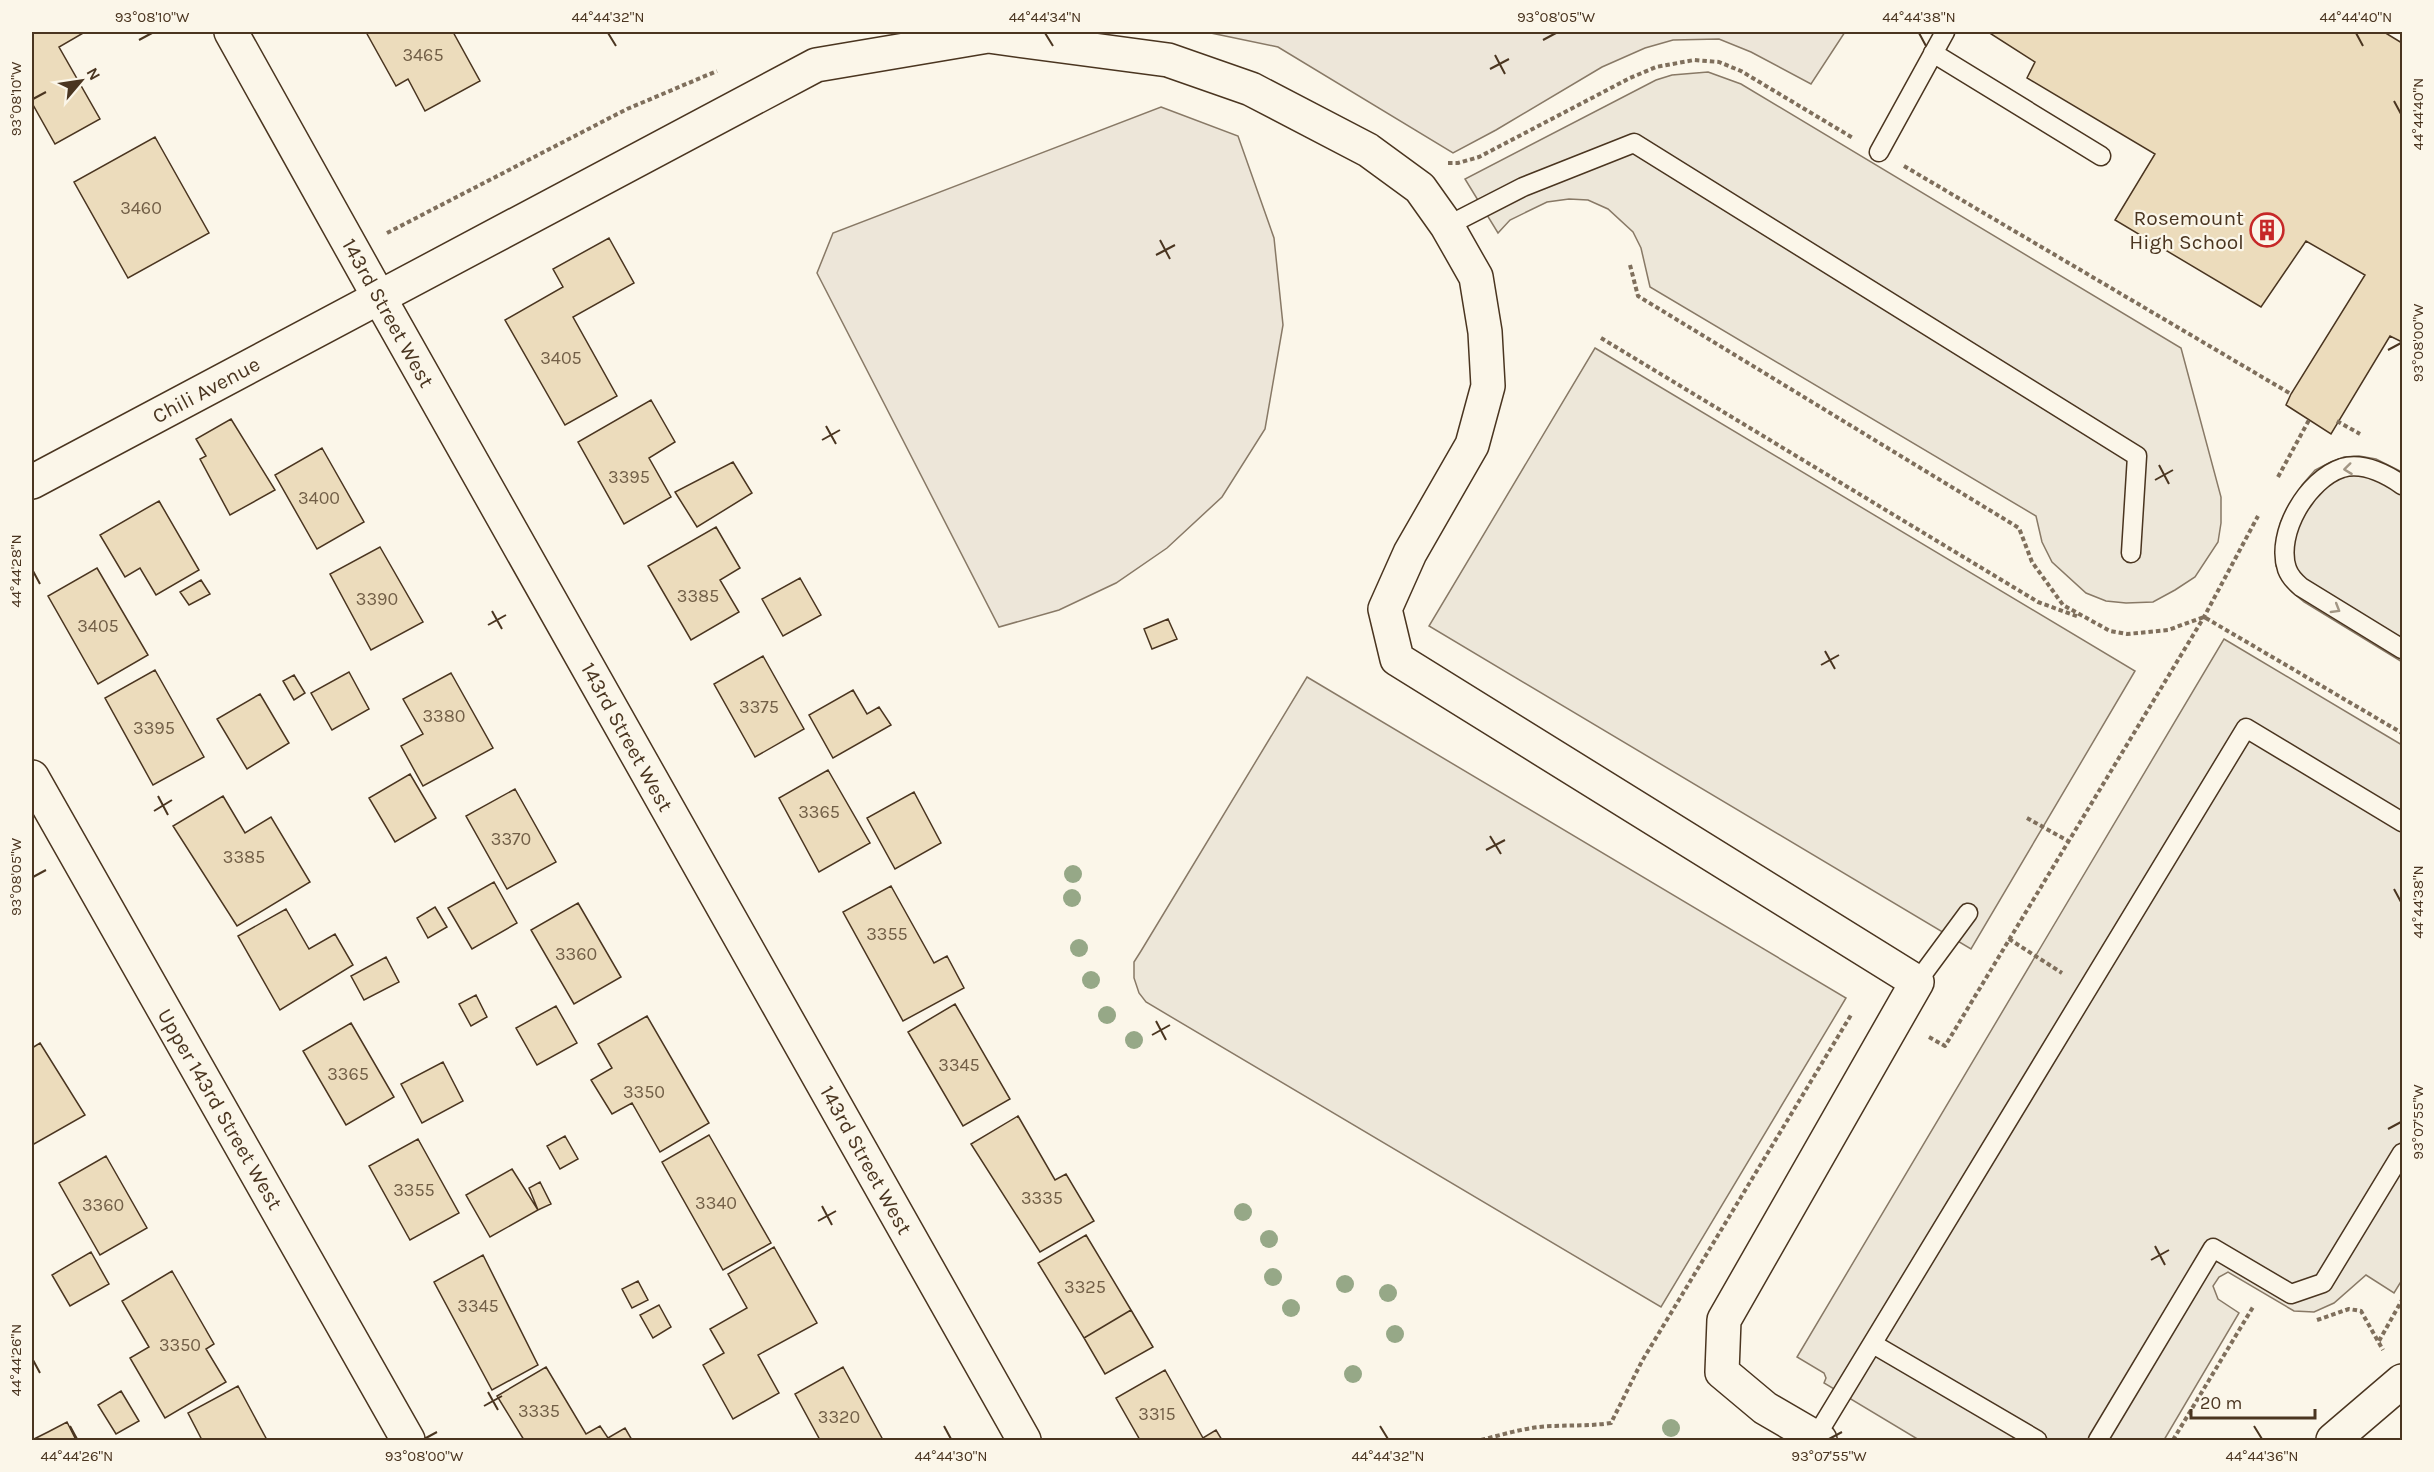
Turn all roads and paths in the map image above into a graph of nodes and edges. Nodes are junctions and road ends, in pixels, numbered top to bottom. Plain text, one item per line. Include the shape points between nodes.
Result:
1 (231, 32) edge
2 (1945, 32) edge
3 (1933, 53) junction
4 (719, 71) dead end
5 (1879, 152) junction
6 (2101, 156) dead end
7 (1441, 159) dead end
8 (1447, 226) junction
9 (378, 237) dead end
10 (1630, 265) dead end
11 (380, 299) junction
12 (1601, 338) dead end
13 (2291, 394) dead end
14 (2309, 420) dead end
15 (2276, 481) dead end
16 (32, 482) edge
17 (2403, 485) edge
18 (2260, 512) dead end
19 (2131, 553) dead end
20 (2204, 617) junction
21 (2088, 620) junction
22 (2403, 649) edge
23 (2403, 733) edge
24 (32, 777) edge
25 (2027, 818) dead end
26 (2403, 822) edge
27 (2068, 841) junction
28 (1968, 913) dead end
29 (2009, 939) junction
30 (1917, 982) junction
31 (2088, 990) junction
32 (1896, 1018) junction
33 (2403, 1153) edge
34 (2403, 1299) edge
35 (2263, 1310) dead end
36 (2313, 1321) dead end
37 (2379, 1342) junction
38 (1873, 1344) junction
39 (2394, 1368) edge
40 (1818, 1439) edge
41 (408, 1440) edge
42 (1024, 1440) edge
43 (1481, 1440) edge
44 (2037, 1440) edge
45 (2098, 1440) edge
46 (2173, 1440) edge
47 (2334, 1440) edge

1 - 11 street, 143rd Street West
2 - 3 lane
3 - 5 lane
3 - 6 lane
4 - 9 path via 627,109
5 - 7 path via 1741,71 1719,62 1694,60 1656,67 1630,78 1479,158 1458,163
5 - 13 path
8 - 11 street, Chili Avenue via 1420,188 1368,150 1251,89 1168,60 988,36 816,65
8 - 19 lane via 1523,187 1634,143 2137,456
8 - 30 street, Chili Avenue via 1476,277 1488,386 1472,445 1410,553 1385,609 1397,659
10 - 21 path via 1638,296 2019,528 2032,562 2048,586 2063,605
11 - 16 street, Chili Avenue
11 - 42 street, 143rd Street West
12 - 21 path via 2038,602
14 - 15 path
17 -> 22 lane via 2366,468 2344,467 2327,474 2300,506 2285,549 2287,570 2301,587
18 - 20 path
20 - 21 path via 2168,630 2127,634
20 - 23 path
20 - 27 path
24 - 41 street, Upper 143rd Street West
25 - 27 path
26 - 31 lane via 2246,728
27 - 29 path
28 - 30 lane
29 - 31 path
29 - 32 path via 1945,1046
30 - 32 street
31 - 38 lane
32 - 40 street via 1724,1320 1722,1372 1765,1408
32 - 43 path via 1862,996 1642,1361 1611,1423 1521,1430
33 - 45 lane via 2323,1283 2291,1294 2213,1248
34 - 37 path
35 - 46 path via 2254,1306
36 - 37 path via 2349,1309 2361,1311
37 - 39 path
38 - 40 lane
38 - 44 lane
39 - 47 street

